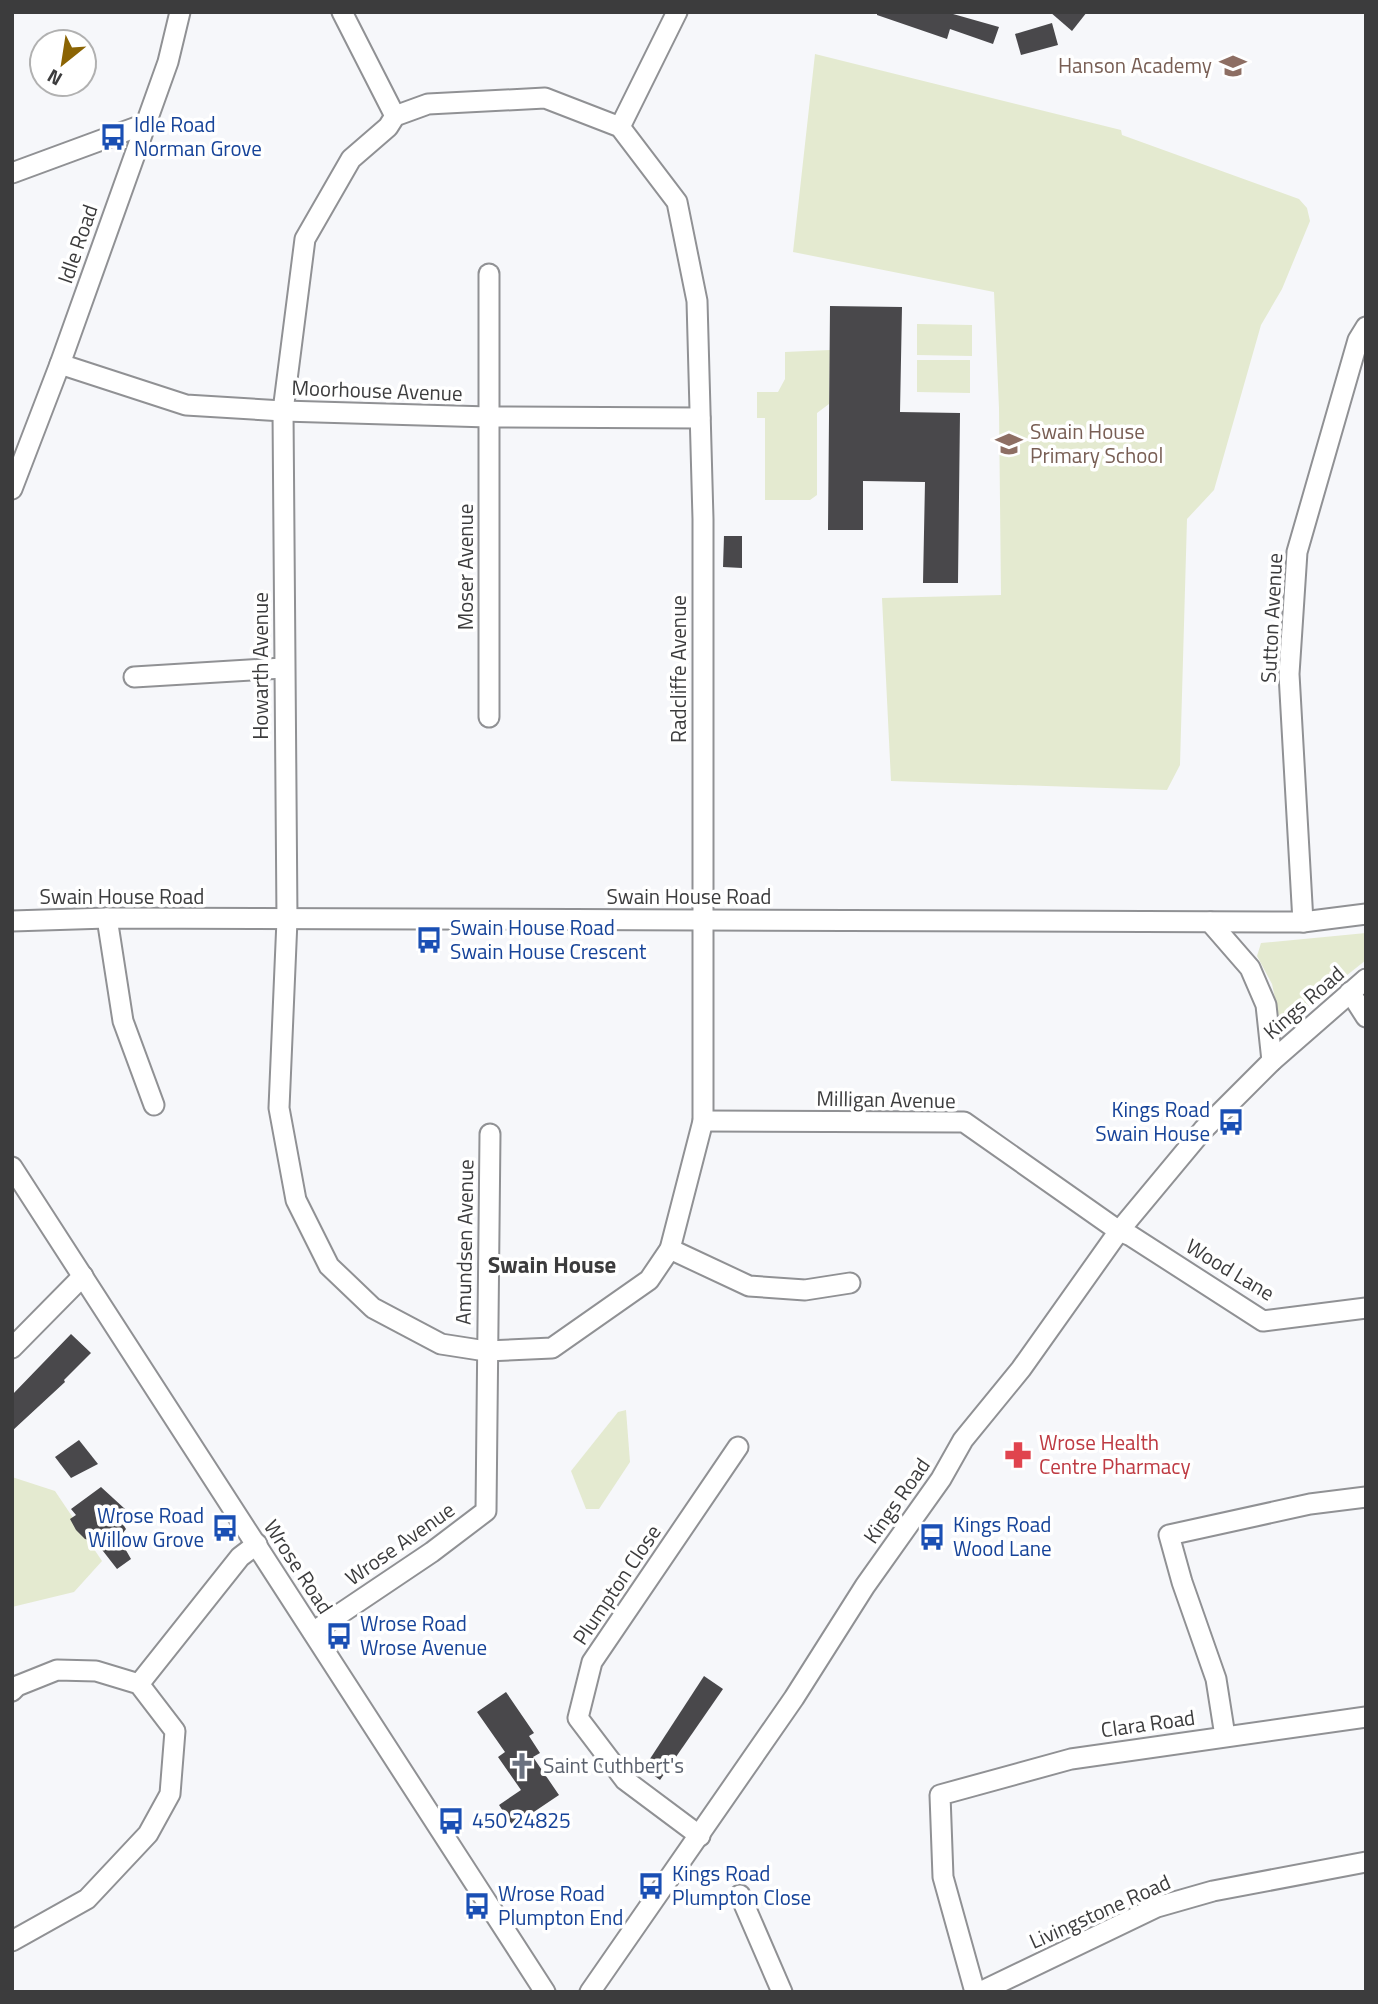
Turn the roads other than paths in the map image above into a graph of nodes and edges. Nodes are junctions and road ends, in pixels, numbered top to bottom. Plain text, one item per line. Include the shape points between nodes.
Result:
1 (180, 12) edge
2 (342, 12) edge
3 (677, 12) edge
4 (395, 116) junction
5 (145, 124) junction
6 (620, 127) junction
7 (12, 173) edge
8 (489, 274) dead end
9 (1366, 327) edge
10 (60, 364) junction
11 (283, 411) junction
12 (489, 417) junction
13 (700, 418) junction
14 (12, 489) edge
15 (283, 668) junction
16 (135, 677) dead end
17 (489, 717) dead end
18 (1366, 914) edge
19 (107, 918) junction
20 (287, 920) junction
21 (704, 920) junction
22 (12, 921) edge
23 (1210, 922) junction
24 (1303, 922) junction
25 (1366, 979) edge
26 (1350, 992) junction
27 (1366, 1017) edge
28 (1272, 1061) junction
29 (154, 1105) dead end
30 (702, 1121) junction
31 (490, 1134) dead end
32 (12, 1167) edge
33 (1119, 1231) junction
34 (670, 1250) junction
35 (83, 1276) junction
36 (850, 1283) dead end
37 (1366, 1308) edge
38 (12, 1348) edge
39 (486, 1351) junction
40 (738, 1447) dead end
41 (1366, 1497) edge
42 (257, 1544) junction
43 (313, 1632) junction
44 (139, 1684) junction
45 (12, 1691) edge
46 (1366, 1717) edge
47 (1225, 1736) junction
48 (700, 1836) junction
49 (1366, 1862) edge
50 (740, 1895) dead end
51 (12, 1941) edge
52 (545, 1992) edge
53 (590, 1992) edge
54 (782, 1992) edge
55 (975, 1992) edge
56 (980, 1992) edge

1 - 5 street, Idle Road
2 - 4 street
3 - 6 street
4 - 6 street via 428,104 545,98
4 - 11 street, Howarth Avenue via 351,159 305,239
5 - 7 street
5 - 10 street, Idle Road
6 - 13 street, Radcliffe Avenue via 677,202 697,301
8 - 12 street, Moser Avenue
9 - 24 street, Sutton Avenue via 1358,341 1297,552 1289,674
10 - 11 street, Moorhouse Avenue via 186,405
10 - 14 street, Idle Road
11 - 12 street, Moorhouse Avenue
11 - 15 street, Howarth Avenue
12 - 13 street, Moorhouse Avenue
12 - 17 street, Moser Avenue
13 - 21 street, Radcliffe Avenue
15 - 16 street
15 - 20 street, Howarth Avenue
18 - 24 street, Swain House Road
19 - 20 street, Swain House Road
19 - 22 street, Swain House Road
19 - 29 street via 123,1021
20 - 21 street, Swain House Road
20 - 39 street, Howarth Avenue via 279,1108 296,1200 329,1266 373,1308 441,1344
21 - 23 street, Swain House Road
21 - 30 street, Radcliffe Avenue
23 - 24 street, Swain House Road
23 - 28 street, Kings Road via 1250,968 1266,1005
25 - 26 street, Kings Road
26 - 27 street
26 - 28 street, Kings Road
28 - 33 street, Kings Road via 1203,1130
30 - 33 street, Milligan Avenue via 964,1122
30 - 34 street, Radcliffe Avenue
31 - 39 street, Amundsen Avenue
32 - 35 street, Wrose Road
33 - 37 street, Wood Lane via 1263,1321
33 - 48 street, Kings Road via 1021,1369 963,1440 942,1479 865,1586
34 - 36 street via 749,1286 805,1290
34 - 39 street, Howarth Avenue via 649,1280 552,1348
35 - 38 street
35 - 42 street, Wrose Road
39 - 43 street, Wrose Avenue via 485,1511
40 - 48 street, Plumpton Close via 592,1662 578,1718 625,1780
41 - 47 street via 1310,1504 1170,1535 1216,1679
42 - 43 street, Wrose Road
42 - 44 street via 240,1557
43 - 52 street, Wrose Road
44 - 45 street via 96,1671 57,1670
44 - 51 street via 175,1731 170,1794 148,1834 87,1899
46 - 47 street, Clara Road
47 - 55 street, Clara Road via 1071,1759 940,1795 943,1878
48 - 53 street, Kings Road
49 - 56 street, Livingstone Road via 1213,1891 1157,1907
50 - 54 street

